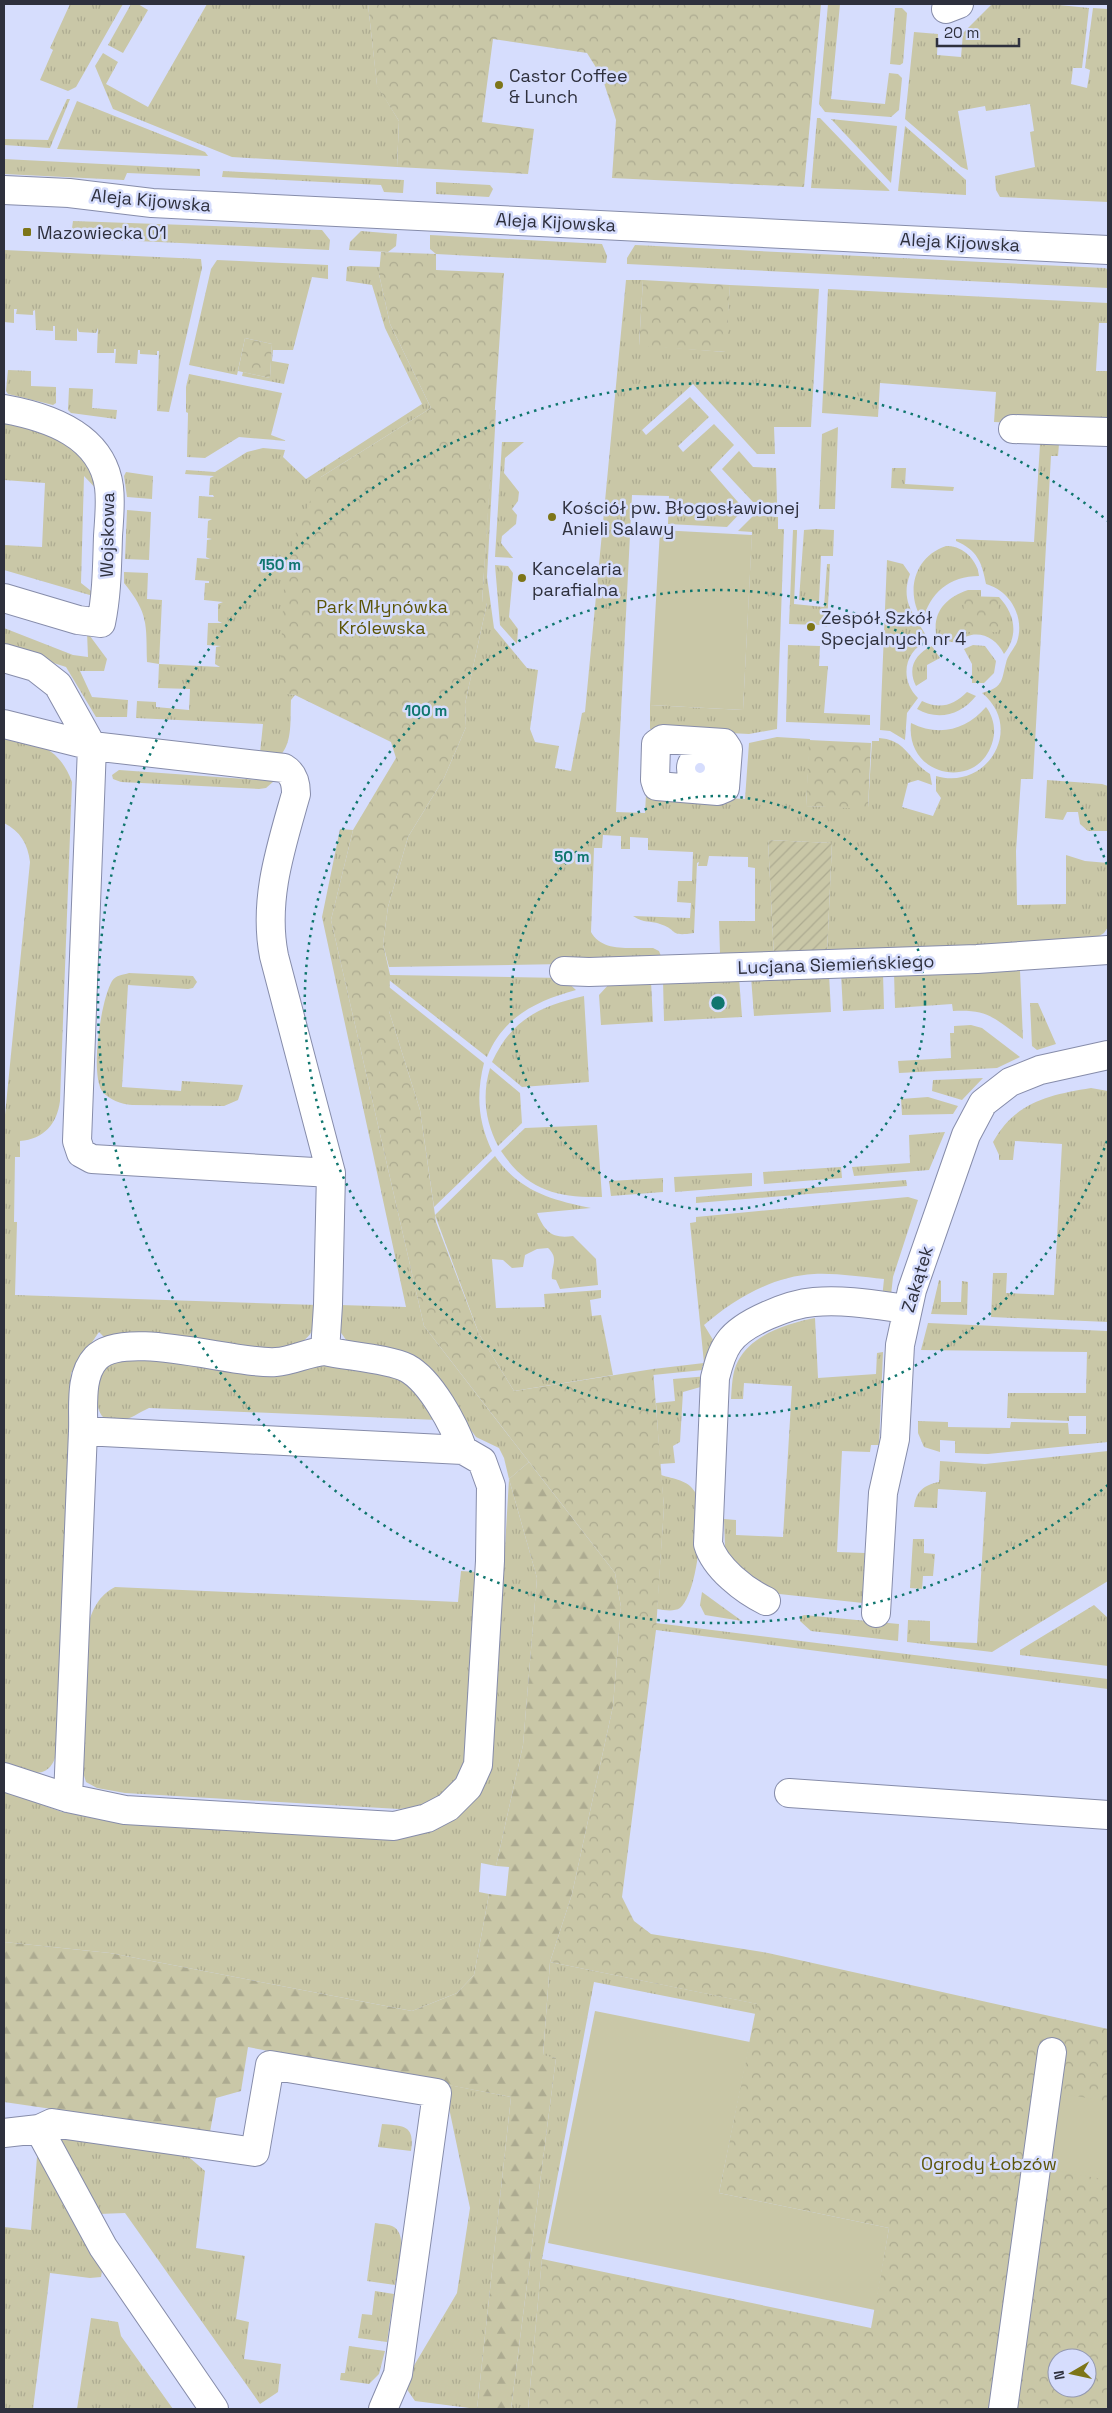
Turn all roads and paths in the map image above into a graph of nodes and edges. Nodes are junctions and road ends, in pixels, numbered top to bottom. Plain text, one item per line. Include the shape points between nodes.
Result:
1 (4, 190) edge
2 (1108, 250) edge
3 (4, 409) edge
4 (1012, 429) dead end
5 (1108, 432) edge
6 (4, 598) edge
7 (4, 658) edge
8 (4, 724) edge
9 (674, 739) dead end
10 (92, 746) junction
11 (691, 766) dead end
12 (1108, 950) edge
13 (564, 970) dead end
14 (1108, 1051) edge
15 (331, 1173) junction
16 (907, 1309) junction
17 (324, 1351) junction
18 (84, 1431) junction
19 (463, 1450) junction
20 (766, 1601) dead end
21 (876, 1613) dead end
22 (4, 1778) edge
23 (789, 1794) dead end
24 (68, 1798) junction
25 (1108, 1815) edge
26 (1052, 2052) dead end
27 (39, 2129) junction
28 (4, 2133) edge
29 (214, 2409) edge
30 (383, 2409) edge
31 (1003, 2409) edge

1 - 2 street, Aleja Kijowska via 69,193 152,203
3 - 6 street, Wojskowa via 36,416 88,443 100,460 109,495 106,595 101,623 78,620
4 - 5 street
7 - 10 street via 35,667 58,686
8 - 10 street
9 - 11 street
10 - 15 street via 284,768 293,777 296,794 277,863 270,906 271,936
10 - 15 street via 77,1141 81,1154 92,1159
12 - 13 street, Lucjana Siemieńskiego via 977,959 598,972
14 - 16 street, Zakątek via 1027,1074 1003,1086 983,1103 959,1152
15 - 17 street
16 - 20 street via 805,1303 753,1323 730,1341 722,1353 715,1378 708,1544 717,1561 734,1578 756,1597
16 - 21 street, Zakątek via 900,1345 895,1439 884,1484
17 - 18 street via 278,1362 235,1359 162,1347 138,1346 108,1351 96,1358 87,1371
17 - 19 street via 392,1363 422,1378 455,1428
18 - 19 street
18 - 24 street
19 - 24 street via 482,1461 490,1478 490,1561 479,1758 472,1780 456,1801 427,1818 394,1826 150,1812 103,1807
22 - 24 street
23 - 25 street
26 - 31 street
27 - 28 street
27 - 29 street via 103,2247
27 - 30 street via 52,2123 255,2152 270,2065 437,2093 398,2374

